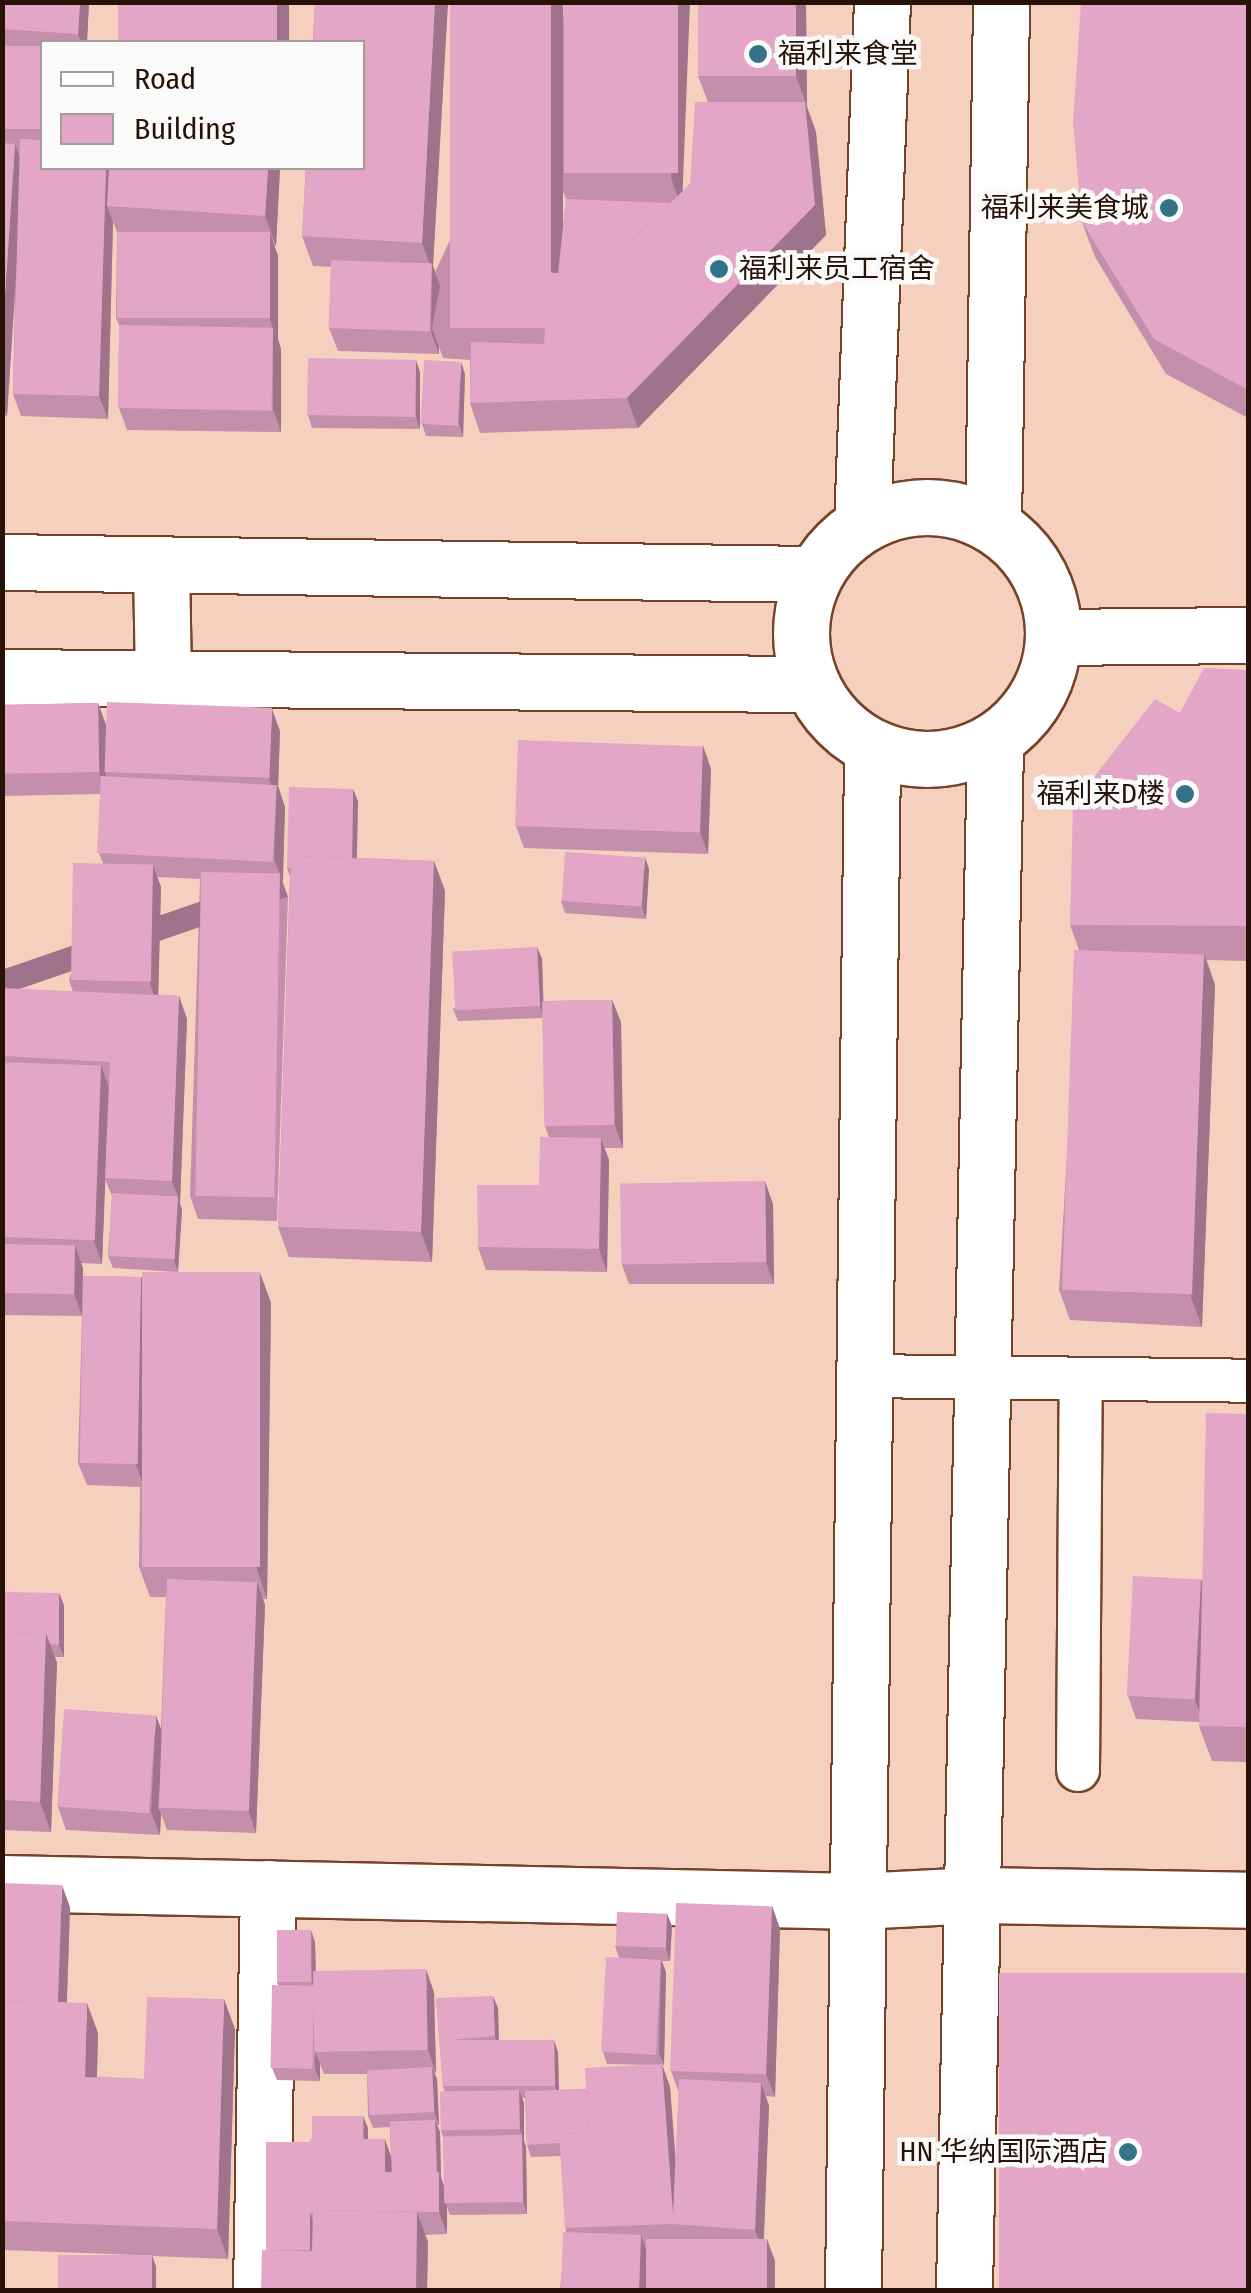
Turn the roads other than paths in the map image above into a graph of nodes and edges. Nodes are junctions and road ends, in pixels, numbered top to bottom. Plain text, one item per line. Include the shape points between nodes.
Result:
1 (882, 2) edge
2 (1002, 2) edge
3 (862, 524) junction
4 (993, 525) junction
5 (2, 562) edge
6 (161, 565) junction
7 (814, 574) junction
8 (1248, 635) edge
9 (1054, 637) junction
10 (2, 677) edge
11 (163, 678) junction
12 (810, 684) junction
13 (996, 741) junction
14 (872, 748) junction
15 (862, 1376) junction
16 (980, 1380) junction
17 (1248, 1381) edge
18 (1082, 1382) junction
19 (1078, 1770) dead end
20 (2, 1883) edge
21 (268, 1888) junction
22 (976, 1895) junction
23 (1248, 1900) edge
24 (858, 1901) junction
25 (261, 2290) edge
26 (853, 2290) edge
27 (964, 2290) edge

1 - 3 street
2 - 4 street
3 - 4 street via 904,508 949,508
3 - 7 street via 828,552
4 - 9 street via 1026,554 1048,594
5 - 6 street
6 - 7 street
6 - 11 street
7 - 12 street via 800,641
8 - 9 street
9 - 13 street via 1048,672 1028,711
10 - 11 street
11 - 12 street
12 - 14 street via 836,721
13 - 14 street via 955,757 910,760
13 - 16 street
14 - 15 street
15 - 16 lane
15 - 24 street
16 - 18 lane
16 - 22 street
17 - 18 lane
18 - 19 lane
20 - 21 street
21 - 24 street
21 - 25 street
22 - 23 street
22 - 24 street
22 - 27 street
24 - 26 street

